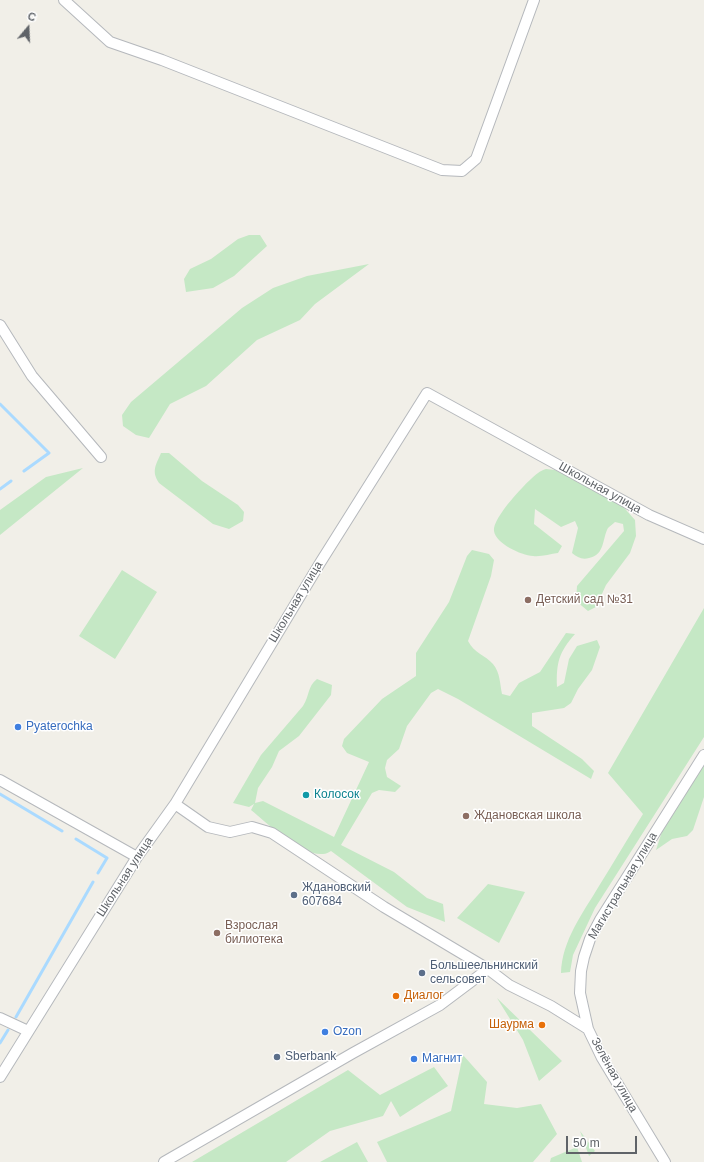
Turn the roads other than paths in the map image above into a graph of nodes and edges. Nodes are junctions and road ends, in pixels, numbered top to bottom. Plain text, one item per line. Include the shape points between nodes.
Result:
1 (64, 0) edge
2 (534, 0) edge
3 (0, 325) edge
4 (101, 456) dead end
5 (704, 539) edge
6 (704, 755) edge
7 (0, 780) edge
8 (175, 804) junction
9 (136, 857) junction
10 (488, 969) junction
11 (0, 1018) edge
12 (588, 1029) junction
13 (28, 1031) junction
14 (0, 1077) edge
15 (164, 1162) edge
16 (665, 1162) edge

1 - 2 street via 110,42 442,170 462,171 476,159
3 - 4 street via 32,376
5 - 8 street, Школьная улица via 649,515 427,393 320,563
6 - 12 street, Магистральная улица via 614,896 590,939 581,971 580,993
7 - 9 street
8 - 9 street, Школьная улица
8 - 10 street via 208,827 230,832 252,826 272,833 384,907
9 - 13 street, Школьная улица
10 - 12 street via 509,985 551,1006
10 - 15 street via 440,1004
11 - 13 street
12 - 16 street, Зелёная улица via 602,1058
13 - 14 street, Школьная улица

